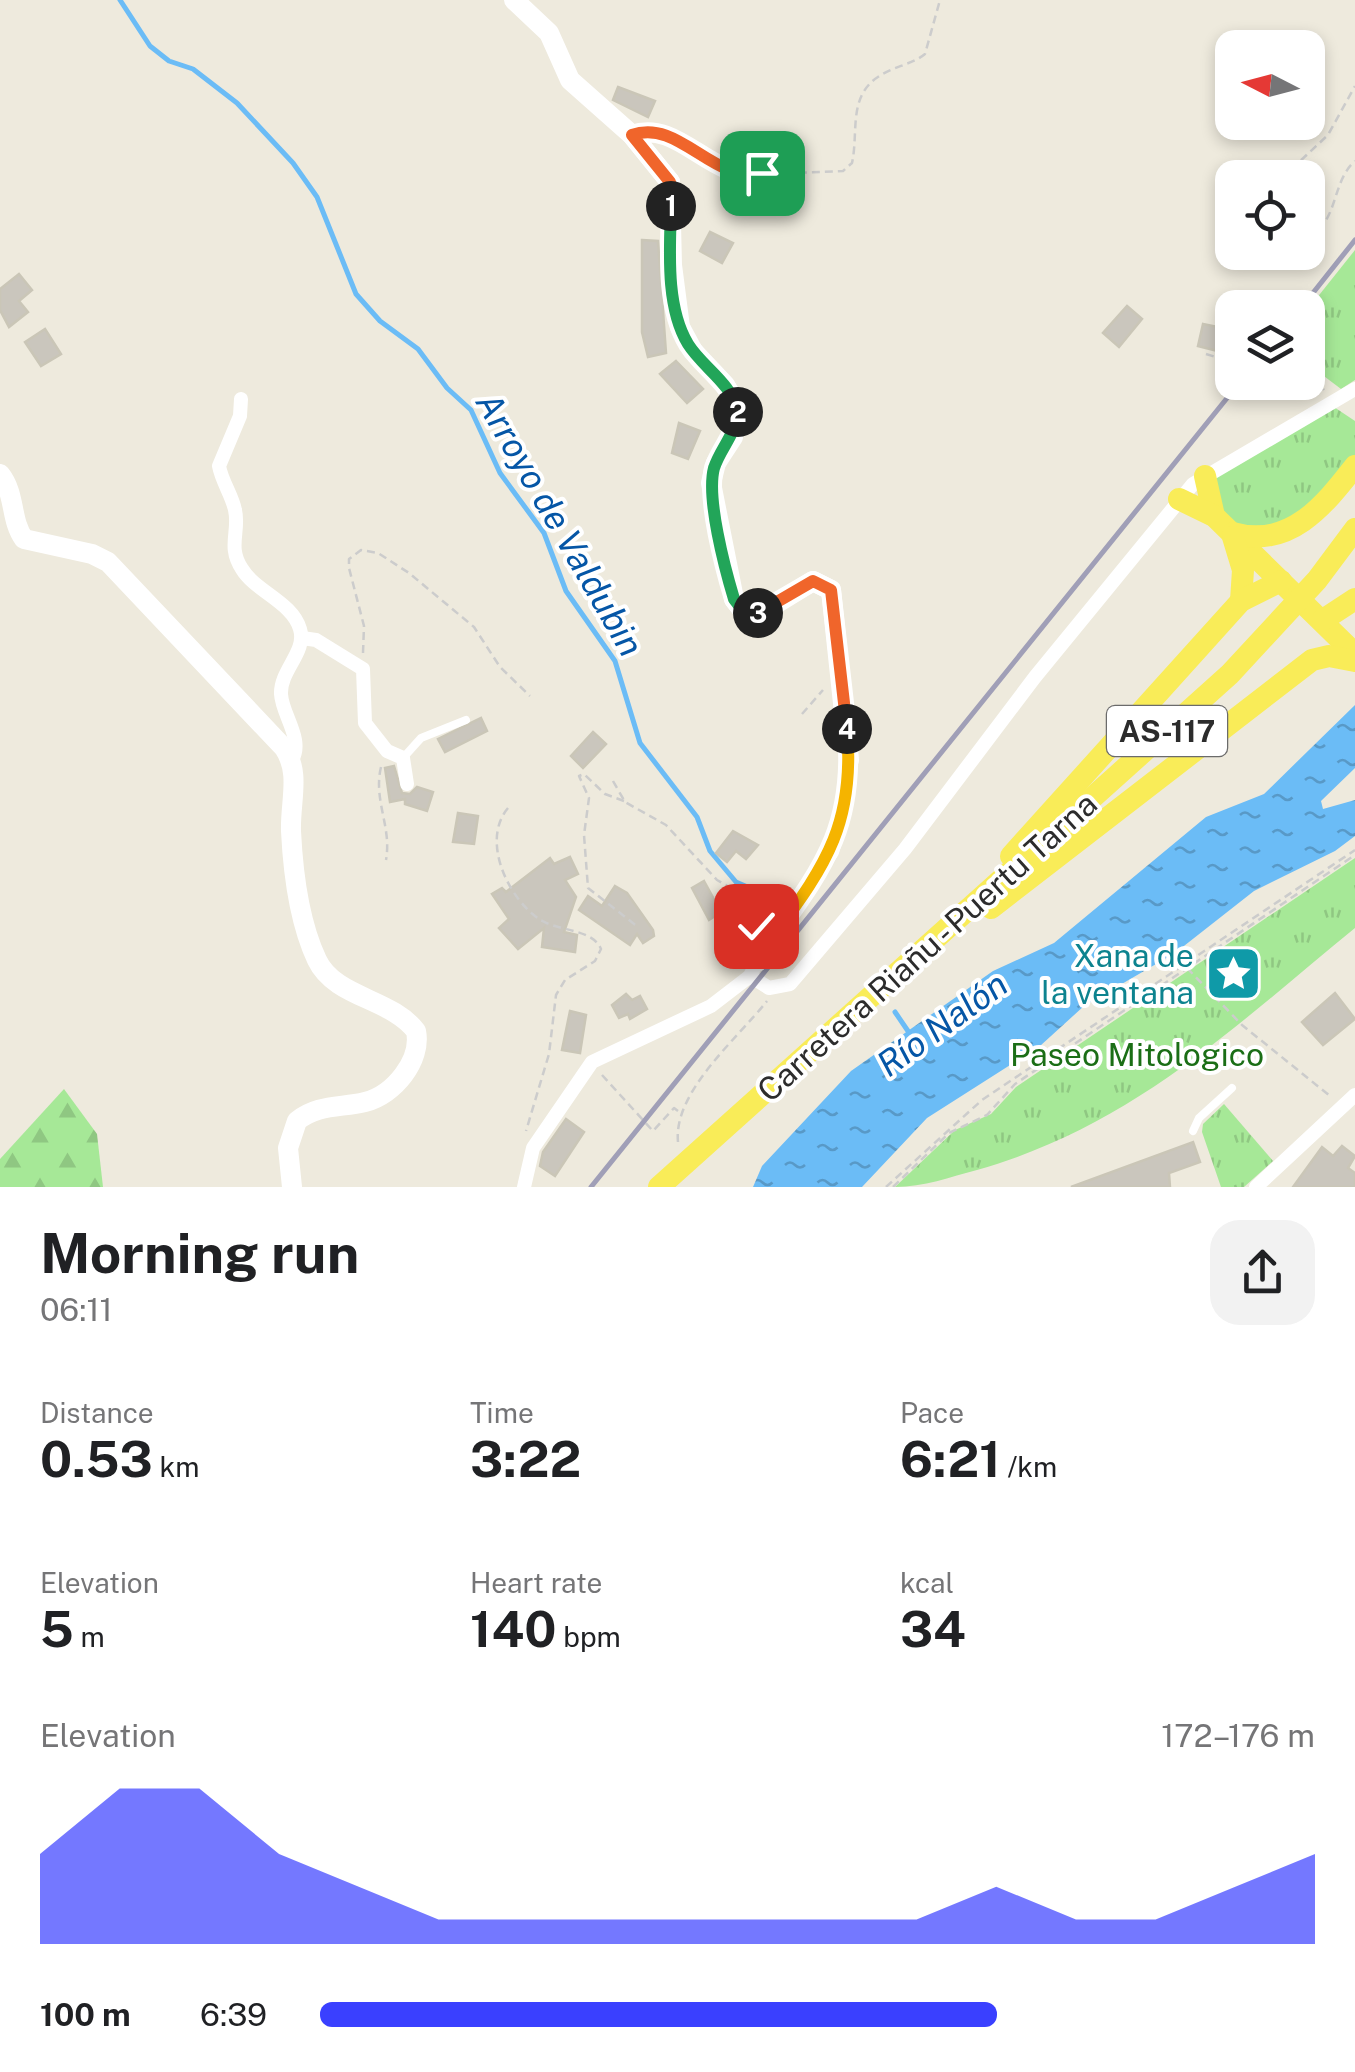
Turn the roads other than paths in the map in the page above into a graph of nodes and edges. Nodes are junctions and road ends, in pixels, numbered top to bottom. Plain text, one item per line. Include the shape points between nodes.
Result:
1 (514, 0) edge
2 (1355, 389) edge
3 (241, 400) dead end
4 (1355, 466) edge
5 (0, 474) edge
6 (1205, 476) junction
7 (1179, 499) junction
8 (1214, 516) junction
9 (1296, 528) junction
10 (1355, 529) edge
11 (1232, 533) junction
12 (1280, 580) junction
13 (1355, 599) edge
14 (1240, 601) junction
15 (1318, 616) junction
16 (302, 638) junction
17 (1355, 657) edge
18 (1312, 660) junction
19 (466, 720) dead end
20 (403, 758) junction
21 (292, 760) junction
22 (849, 760) joint
23 (407, 784) dead end
24 (962, 917) junction
25 (921, 953) junction
26 (754, 969) junction
27 (1232, 1088) dead end
28 (1351, 1105) edge
29 (1193, 1130) dead end
30 (666, 1180) edge
31 (292, 1187) edge
32 (524, 1187) edge
33 (1256, 1187) edge

1 - 22 street via 550,33 570,80 632,135 670,182 680,326 738,409 711,483 734,599 762,613 805,584 826,584
2 - 6 street
3 - 16 street via 219,466 236,514 234,552 248,576 292,615
4 - 9 main road
5 - 21 street via 24,539 108,562
6 - 7 street
6 - 8 main road
7 - 8 main road
7 - 26 street via 905,849 790,984 777,989
8 - 11 main road
9 - 11 main road via 1265,538
9 - 12 main road via 1276,552
10 - 24 main road, Carretera Riañu - Puertu Tarna / AS-117 via 1230,674
11 - 12 main road
11 - 14 main road via 1243,570
12 - 14 main road
12 - 15 main road
13 - 15 main road
14 - 24 main road
15 - 17 main road
15 - 18 main road via 1323,639
16 - 20 street via 355,661 366,678 365,723 387,751
16 - 21 street via 281,694 294,738
17 - 18 main road
18 - 25 main road via 981,916
19 - 20 lane via 421,738
20 - 23 street
21 - 31 street via 296,872 318,962 336,982 406,1019 416,1032 418,1053 372,1100 317,1109 297,1121 288,1148
22 - 26 street via 832,852
24 - 25 main road, Carretera Riañu - Puertu Tarna / AS-117
25 - 30 main road, Carretera Riañu - Puertu Tarna / AS-117
26 - 32 street via 711,1006 592,1062 546,1124
27 - 29 lane
28 - 33 street

